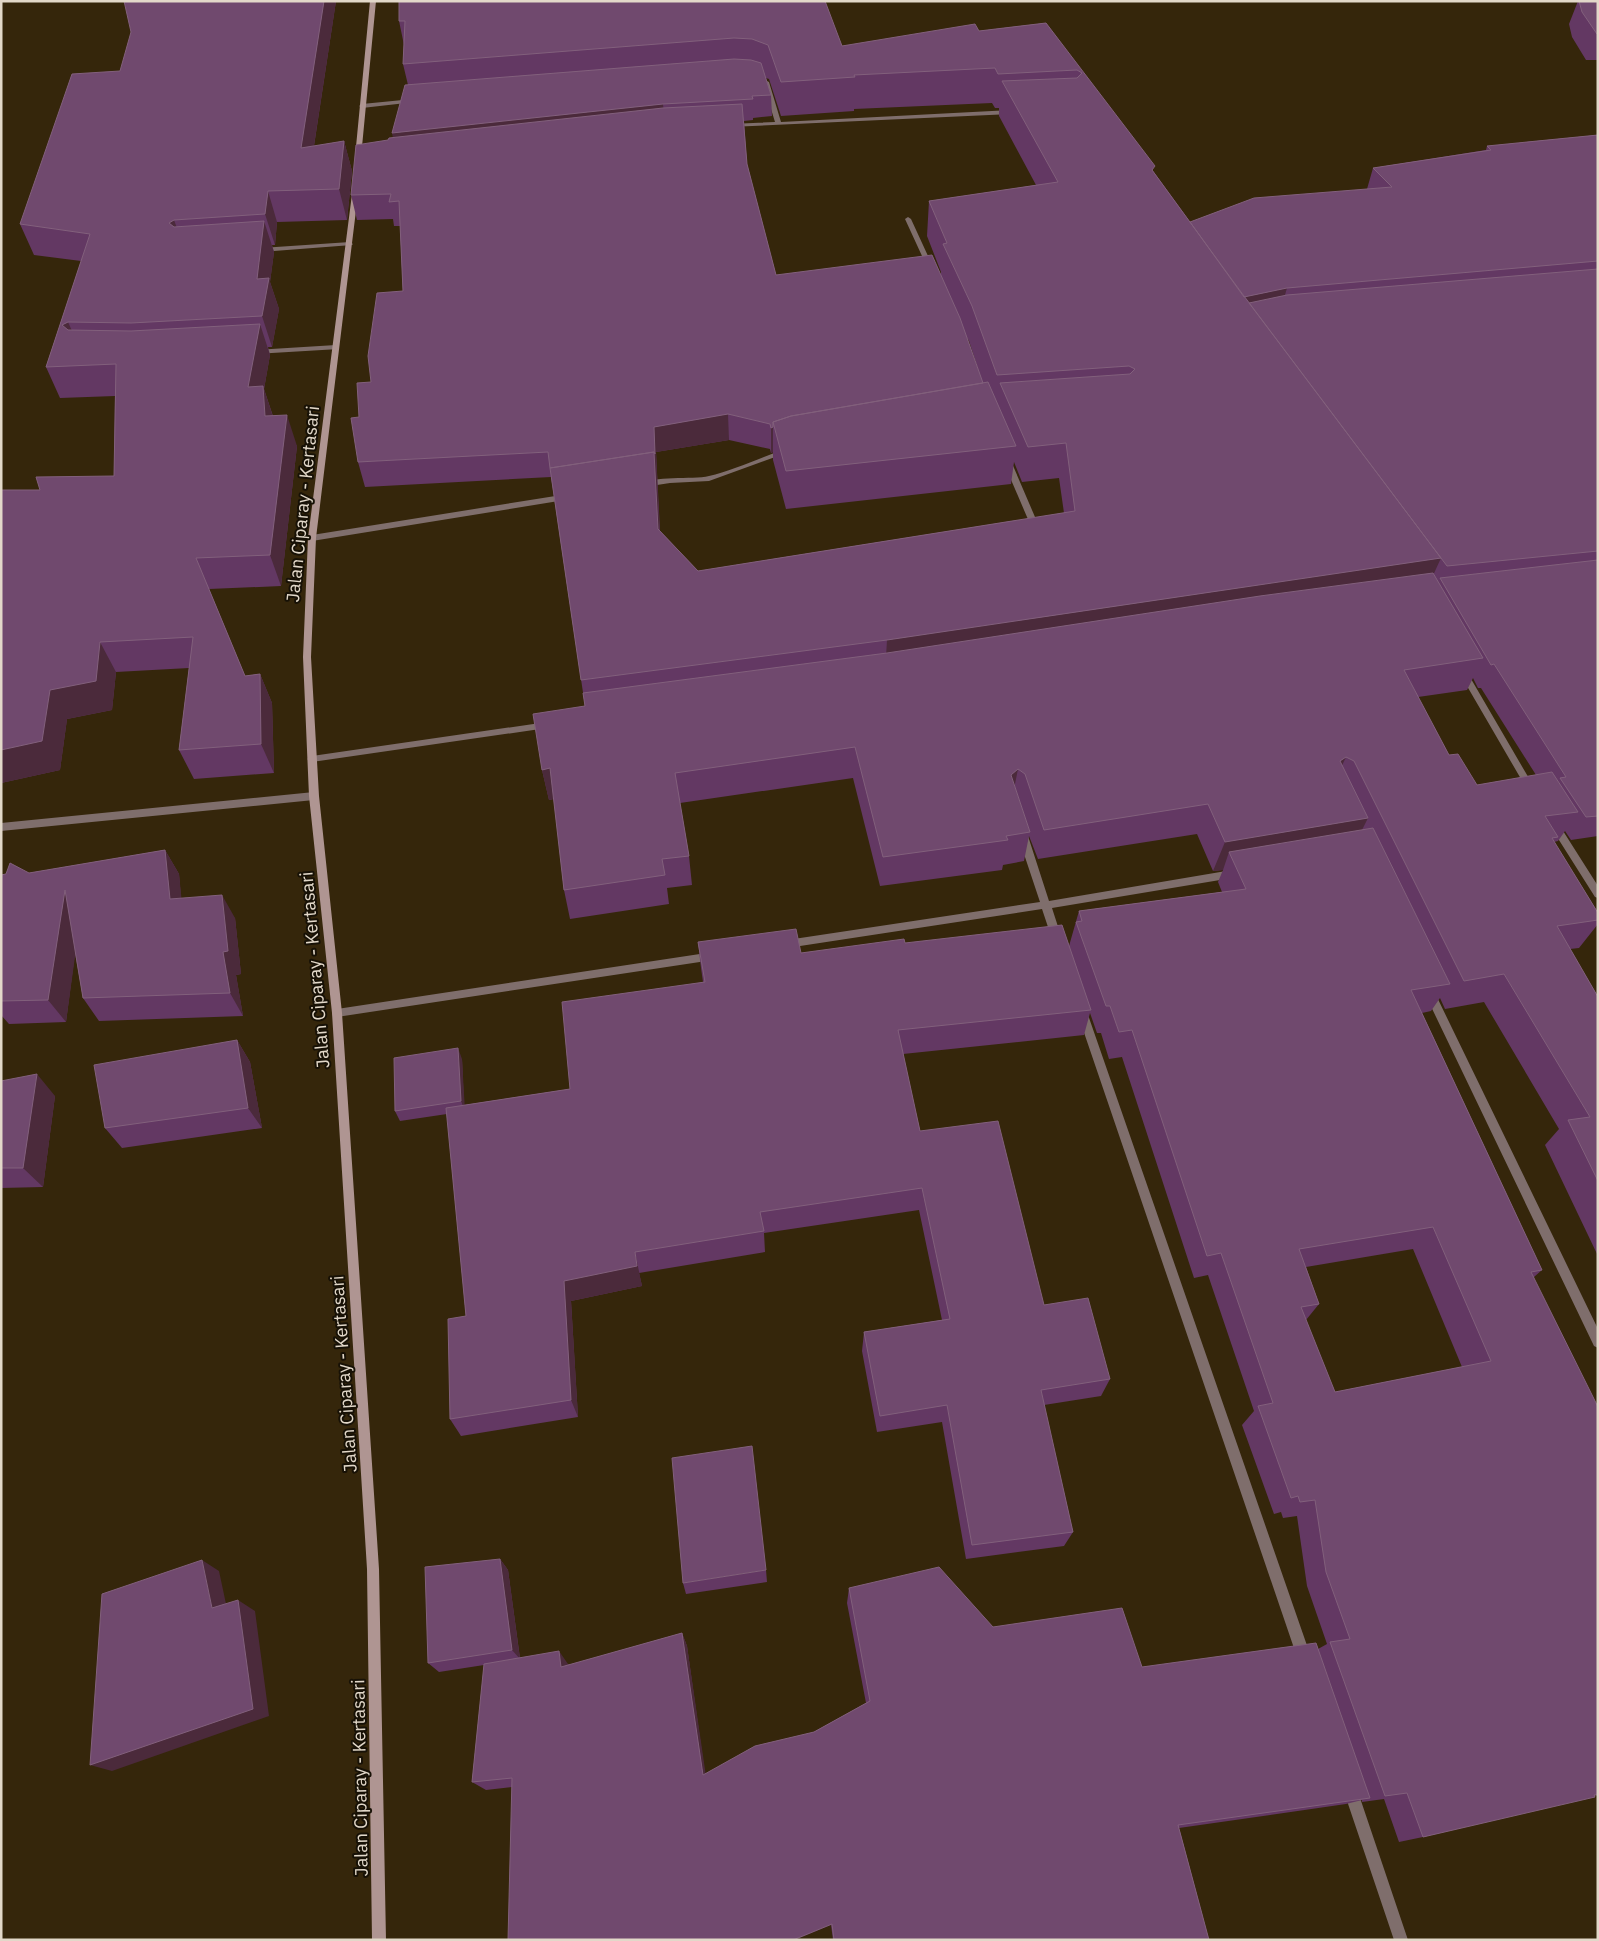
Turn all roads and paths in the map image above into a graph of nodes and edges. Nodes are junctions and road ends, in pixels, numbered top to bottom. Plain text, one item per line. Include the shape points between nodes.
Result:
1 (373, 1) edge
2 (753, 77) edge
3 (419, 101) edge
4 (362, 106) junction
5 (1023, 111) edge
6 (779, 124) junction
7 (722, 126) edge
8 (908, 219) dead end
9 (350, 244) junction
10 (253, 250) edge
11 (936, 280) edge
12 (336, 347) junction
13 (250, 352) edge
14 (1002, 449) edge
15 (790, 450) edge
16 (633, 487) edge
17 (577, 496) edge
18 (1031, 517) edge
19 (312, 538) junction
20 (1460, 667) edge
21 (559, 723) edge
22 (312, 759) junction
23 (314, 796) junction
24 (1539, 801) edge
25 (1550, 818) edge
26 (1018, 823) edge
27 (1, 827) edge
28 (1243, 872) edge
29 (1598, 894) edge
30 (1046, 905) junction
31 (780, 945) edge
32 (1062, 952) edge
33 (721, 954) edge
34 (1425, 985) edge
35 (1078, 1000) edge
36 (337, 1013) junction
37 (1598, 1342) edge
38 (1309, 1671) edge
39 (1345, 1775) edge
40 (379, 1940) edge
41 (1401, 1940) edge

1 - 4 main road, Jalan Ciparay - Kertasari
2 - 6 street via 766,82
3 - 4 street
4 - 9 main road, Jalan Ciparay - Kertasari via 360,169
5 - 6 street
6 - 7 street
8 - 11 street
9 - 10 street
9 - 12 main road, Jalan Ciparay - Kertasari
12 - 13 street
12 - 19 main road, Jalan Ciparay - Kertasari
14 - 18 street
15 - 16 street via 709,479
17 - 19 street
19 - 22 main road, Jalan Ciparay - Kertasari via 307,657
20 - 24 street
21 - 22 street
22 - 23 main road, Jalan Ciparay - Kertasari
23 - 27 street
23 - 36 main road, Jalan Ciparay - Kertasari
25 - 29 street
26 - 30 street
28 - 30 street
30 - 31 street
30 - 32 street
33 - 36 street
34 - 37 street
35 - 38 street
36 - 40 main road, Jalan Ciparay - Kertasari via 372,1569
39 - 41 street

